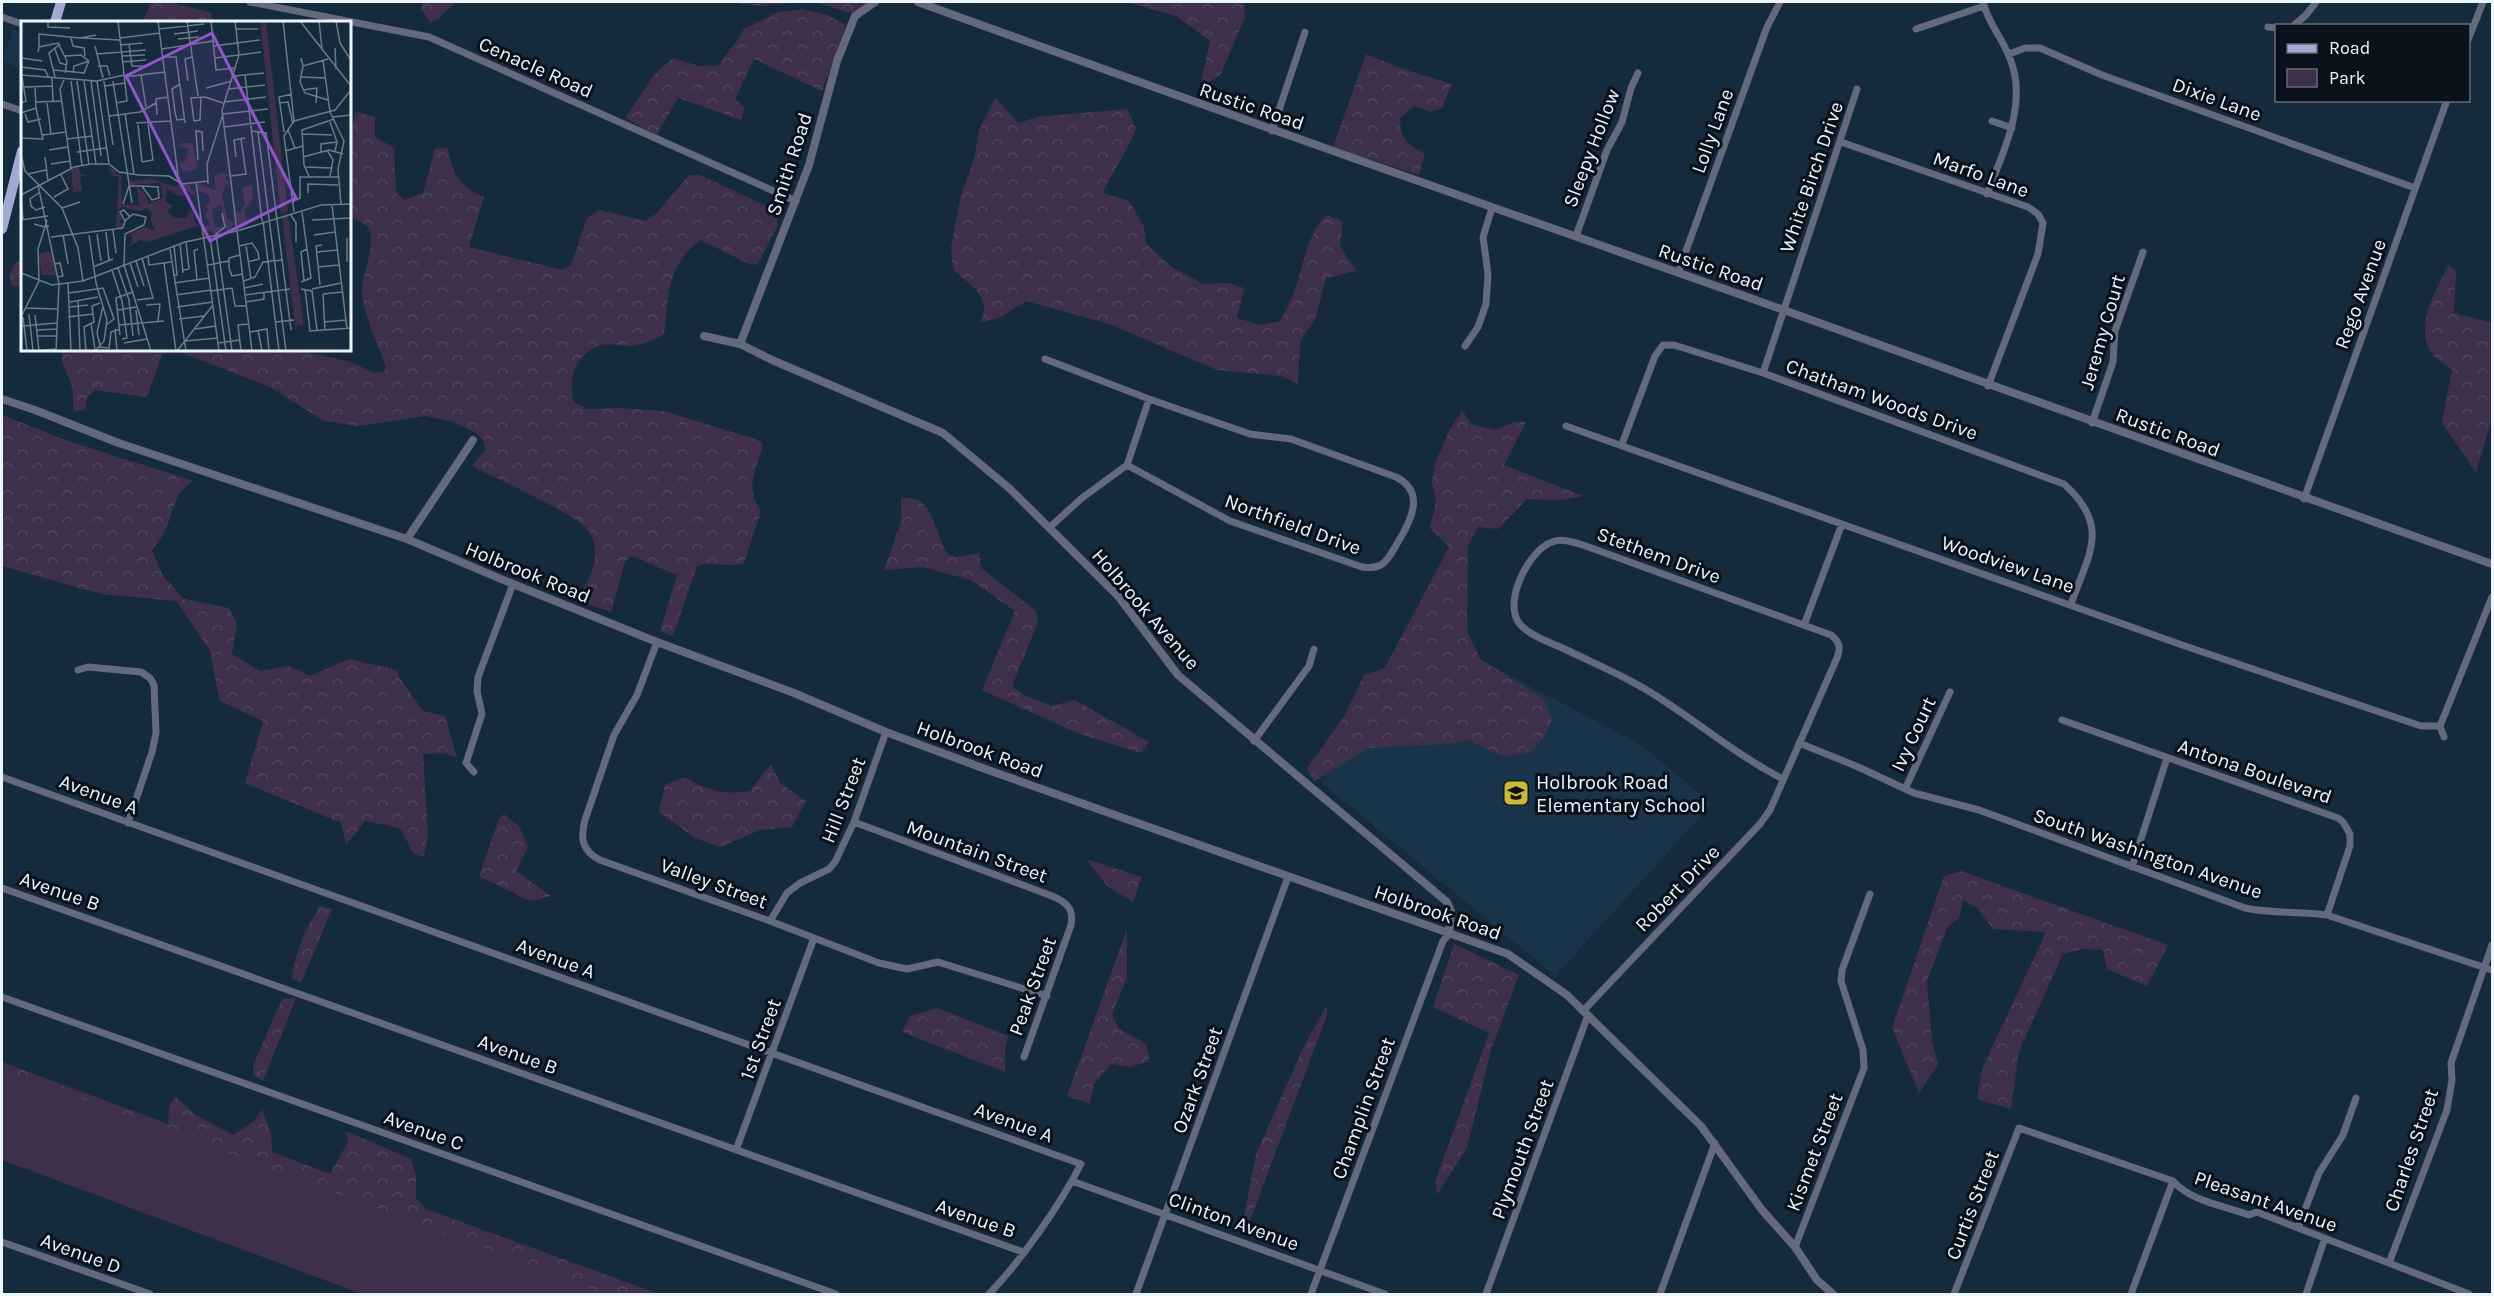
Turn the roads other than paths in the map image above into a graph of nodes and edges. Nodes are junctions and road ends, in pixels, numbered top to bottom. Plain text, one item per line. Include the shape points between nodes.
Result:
1 (61, 2) edge
2 (250, 2) edge
3 (875, 2) edge
4 (918, 2) edge
5 (1780, 2) edge
6 (2316, 2) edge
7 (2483, 2) edge
8 (1984, 4) edge
9 (2, 17) edge
10 (55, 21) edge
11 (347, 21) edge
12 (351, 22) edge
13 (21, 24) edge
14 (2295, 24) edge
15 (2268, 27) dead end
16 (2275, 28) edge
17 (1916, 29) dead end
18 (1305, 32) dead end
19 (2470, 37) edge
20 (2009, 54) junction
21 (1638, 73) dead end
22 (1857, 89) dead end
23 (2446, 102) edge
24 (2, 104) edge
25 (21, 111) edge
26 (1992, 121) dead end
27 (2012, 128) junction
28 (1272, 131) junction
29 (1841, 142) junction
30 (21, 155) edge
31 (2415, 188) junction
32 (1988, 194) junction
33 (796, 201) junction
34 (1492, 208) junction
35 (2, 229) edge
36 (1576, 236) junction
37 (2143, 252) dead end
38 (1678, 273) junction
39 (1783, 310) junction
40 (704, 336) dead end
41 (740, 344) junction
42 (1465, 346) dead end
43 (1045, 359) dead end
44 (1763, 373) junction
45 (1988, 386) junction
46 (2, 399) edge
47 (1149, 399) junction
48 (2092, 423) junction
49 (1566, 426) dead end
50 (473, 440) dead end
51 (1622, 444) junction
52 (1126, 465) junction
53 (2304, 499) junction
54 (1842, 524) junction
55 (1050, 526) junction
56 (407, 539) junction
57 (2493, 564) edge
58 (513, 584) junction
59 (2493, 597) edge
60 (2071, 604) junction
61 (1804, 625) junction
62 (657, 642) junction
63 (1314, 649) dead end
64 (78, 670) dead end
65 (1950, 692) dead end
66 (2062, 720) dead end
67 (2440, 726) junction
68 (886, 732) junction
69 (2444, 737) dead end
70 (1254, 741) junction
71 (1799, 743) junction
72 (2167, 758) junction
73 (474, 772) dead end
74 (2, 777) edge
75 (1781, 778) junction
76 (1905, 789) junction
77 (854, 822) junction
78 (128, 823) junction
79 (2132, 867) junction
80 (1288, 877) junction
81 (2, 888) edge
82 (1870, 894) dead end
83 (2327, 915) junction
84 (770, 921) junction
85 (1071, 925) joint
86 (1449, 934) junction
87 (814, 938) junction
88 (2493, 945) edge
89 (2484, 967) junction
90 (2493, 970) edge
91 (1047, 996) junction
92 (2, 997) edge
93 (1586, 1013) junction
94 (771, 1052) junction
95 (1024, 1057) dead end
96 (2356, 1098) dead end
97 (2019, 1128) joint
98 (1715, 1143) junction
99 (736, 1150) junction
100 (1072, 1181) junction
101 (2173, 1181) junction
102 (1166, 1214) junction
103 (2298, 1228) junction
104 (2325, 1238) junction
105 (2, 1242) edge
106 (1795, 1247) junction
107 (1023, 1252) junction
108 (2389, 1263) junction
109 (1320, 1270) junction
110 (150, 1294) edge
111 (836, 1294) edge
112 (989, 1294) edge
113 (1136, 1294) edge
114 (1311, 1294) edge
115 (1385, 1294) edge
116 (1486, 1294) edge
117 (1660, 1294) edge
118 (1833, 1294) edge
119 (1954, 1294) edge
120 (2131, 1294) edge
121 (2306, 1294) edge
122 (2469, 1294) edge

1 - 10 main road
2 - 11 street, Cenacle Road
3 - 33 street, Smith Road via 855,16 837,62
4 - 28 street, Rustic Road
5 - 38 street, Lolly Lane via 1764,35
6 - 14 street
7 - 19 street
8 - 17 street
8 - 20 street
9 - 13 street
12 - 33 street, Cenacle Road via 429,37
15 - 16 street
18 - 28 street
20 - 27 street via 2016,98
20 - 31 street, Dixie Lane via 2025,48 2045,50 2102,75
21 - 36 street, Sleepy Hollow
22 - 29 street, White Birch Drive
23 - 31 street, Rego Avenue
24 - 25 street
26 - 27 street
27 - 32 street
28 - 34 street, Rustic Road
29 - 32 street, Marfo Lane
29 - 39 street, White Birch Drive
30 - 35 main road
31 - 53 street, Rego Avenue
32 - 45 street, Marfo Lane via 2028,207 2043,223 2038,254
33 - 41 street, Smith Road
34 - 36 street, Rustic Road
34 - 42 street via 1483,237 1488,274 1486,304 1478,327
36 - 38 street, Rustic Road
37 - 48 street, Jeremy Court via 2115,331 2113,362
38 - 39 street, Rustic Road
39 - 44 street, White Birch Drive
39 - 45 street, Rustic Road
40 - 41 street, Holbrook Avenue
41 - 55 street, Holbrook Avenue via 943,433
43 - 47 street, Northfield Drive
44 - 51 street, Chatham Woods Drive via 1663,345 1655,356
44 - 60 street, Chatham Woods Drive via 2064,484 2080,498 2093,529 2089,555
45 - 48 street, Rustic Road
46 - 56 street, Holbrook Road via 116,442
47 - 52 street
47 - 52 street, Northfield Drive via 1250,434 1291,439 1396,477 1413,494 1412,515 1385,561 1375,567 1362,567 1230,521
48 - 53 street, Rustic Road
49 - 51 street, Woodview Lane
50 - 56 street
51 - 54 street, Woodview Lane
52 - 55 street
53 - 57 street, Rustic Road
54 - 60 street, Woodview Lane
54 - 61 street
55 - 70 street, Holbrook Avenue via 1118,596 1178,675
56 - 58 street, Holbrook Road
58 - 62 street, Holbrook Road
58 - 73 street via 478,677 482,714 466,763
59 - 67 street
60 - 67 street, Woodview Lane via 2421,726
61 - 71 street, Stethem Drive via 1831,635 1840,646
61 - 75 street, Stethem Drive via 1583,545 1556,540 1534,556 1513,597 1519,622 1539,637 1650,692 1760,768
62 - 68 street, Holbrook Road via 795,693
62 - 84 street, Valley Street via 640,688 614,735 583,828 584,846 600,860
63 - 70 street via 1309,666
64 - 78 street via 88,667 141,672 154,686 156,733
65 - 76 street, Ivy Court
66 - 72 street, Antona Boulevard
67 - 69 street
68 - 77 street, Hill Street
68 - 80 street, Holbrook Road
70 - 86 street, Holbrook Avenue via 1447,902 1451,911
71 - 75 street, Stethem Drive
71 - 76 street, South Washington Avenue
72 - 79 street
72 - 83 street, Antona Boulevard via 2343,822 2350,834 2350,846
74 - 78 street, Avenue A
75 - 93 street, Robert Drive via 1770,810 1754,831
76 - 79 street, South Washington Avenue via 1979,810
77 - 84 street, Hill Street via 835,862 787,893
77 - 85 street, Mountain Street via 1060,899 1071,911
78 - 94 street, Avenue A
79 - 83 street, South Washington Avenue via 2245,908
80 - 86 street, Holbrook Road
80 - 102 street, Ozark Street
81 - 99 street, Avenue B
82 - 106 street, Kismet Street via 1841,981 1863,1050 1864,1068
83 - 89 street, South Washington Avenue
84 - 87 street, Valley Street
85 - 91 street, Peak Street
86 - 93 street, Holbrook Road via 1508,954 1550,981
86 - 109 street, Champlin Street via 1443,941
87 - 91 street, Valley Street via 890,966 907,969 938,962
87 - 94 street, 1st Street
88 - 89 street, Charles Street
89 - 90 street, South Washington Avenue
89 - 108 street, Charles Street via 2451,1063 2447,1110
91 - 95 street, Peak Street
92 - 111 street, Avenue C
93 - 98 street, Holbrook Road
93 - 116 street, Plymouth Street
94 - 99 street, 1st Street
94 - 100 street, Avenue A via 1081,1164
96 - 103 street via 2343,1135 2319,1173
97 - 101 street, Pleasant Avenue
97 - 119 street, Curtis Street
98 - 106 street, Holbrook Road via 1762,1210
98 - 117 street
99 - 107 street, Avenue B
100 - 102 street, Clinton Avenue
100 - 107 street
101 - 103 street, Pleasant Avenue via 2189,1194 2249,1215 2258,1212
101 - 120 street
102 - 109 street, Clinton Avenue
102 - 113 street, Ozark Street
103 - 104 street, Pleasant Avenue
104 - 108 street, Pleasant Avenue
104 - 121 street
105 - 110 street, Avenue D
106 - 118 street, Holbrook Road
107 - 112 street
108 - 122 street, Pleasant Avenue
109 - 114 street, Champlin Street
109 - 115 street, Clinton Avenue

